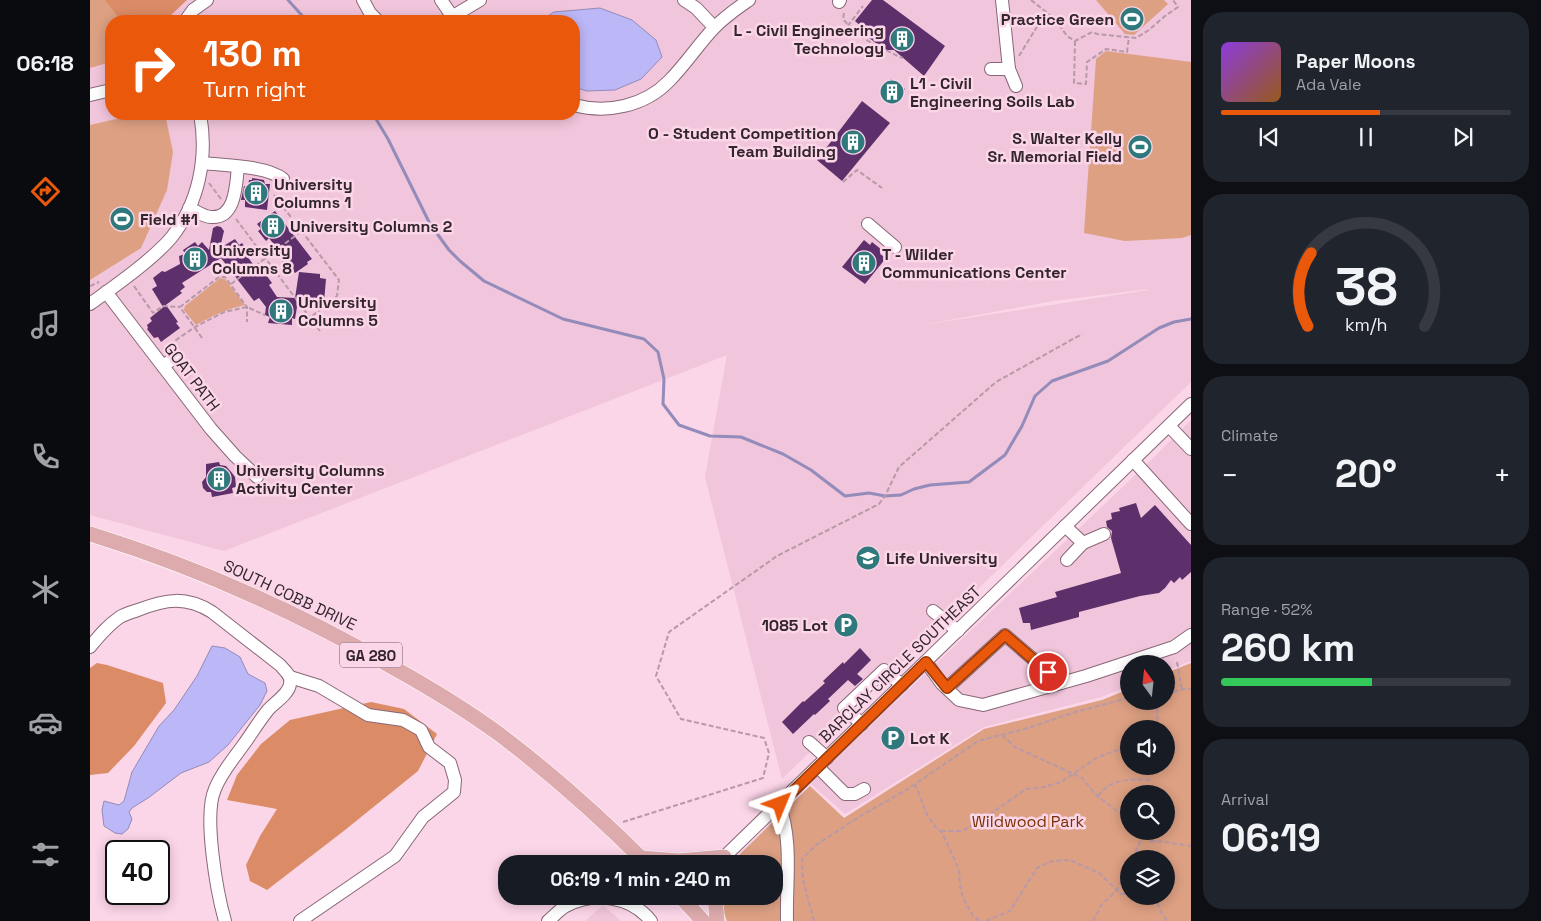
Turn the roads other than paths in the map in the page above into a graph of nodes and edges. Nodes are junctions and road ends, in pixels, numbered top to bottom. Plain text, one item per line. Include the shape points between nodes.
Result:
1 (207, 0) edge
2 (363, 0) edge
3 (441, 0) edge
4 (480, 0) edge
5 (684, 0) edge
6 (749, 0) edge
7 (1002, 0) edge
8 (189, 15) edge
9 (372, 15) edge
10 (447, 15) edge
11 (455, 15) edge
12 (714, 27) junction
13 (991, 68) dead end
14 (1009, 69) junction
15 (1016, 86) dead end
16 (105, 91) edge
17 (90, 95) edge
18 (580, 106) edge
19 (201, 120) edge
20 (202, 163) junction
21 (238, 167) junction
22 (283, 179) dead end
23 (189, 208) junction
24 (868, 224) dead end
25 (895, 247) dead end
26 (106, 292) junction
27 (90, 304) edge
28 (176, 357) dead end
29 (163, 366) junction
30 (1191, 404) edge
31 (1168, 426) junction
32 (1191, 449) edge
33 (1132, 460) junction
34 (257, 477) dead end
35 (1191, 524) edge
36 (1065, 526) junction
37 (90, 534) edge
38 (1104, 534) dead end
39 (1083, 542) junction
40 (1067, 560) dead end
41 (933, 611) dead end
42 (958, 631) junction
43 (1191, 635) edge
44 (90, 648) edge
45 (926, 662) junction
46 (290, 677) junction
47 (1061, 683) junction
48 (902, 685) junction
49 (941, 688) junction
50 (862, 724) junction
51 (808, 742) dead end
52 (822, 762) junction
53 (864, 789) dead end
54 (780, 804) junction
55 (638, 855) edge
56 (728, 855) edge
57 (685, 905) edge
58 (689, 905) edge
59 (716, 905) edge
60 (225, 921) edge
61 (300, 921) edge
62 (548, 921) edge
63 (651, 921) edge
64 (690, 921) edge
65 (703, 921) edge
66 (717, 921) edge
67 (787, 921) edge

1 - 8 street
2 - 9 street
3 - 10 street
4 - 11 street
5 - 12 street
6 - 12 street
7 - 14 street
12 - 18 street via 668,82 641,101 610,109
13 - 14 street
14 - 15 street
16 - 17 street
19 - 20 street
20 - 21 street
20 - 23 street
21 - 22 street via 269,172
21 - 23 street via 234,197 222,215 211,217
23 - 26 street via 159,250
24 - 25 street
26 - 27 street
26 - 29 street, GOAT PATH
28 - 29 street
29 - 34 street, GOAT PATH via 217,437
30 - 31 street, BARCLAY CIRCLE SOUTHEAST
31 - 32 street
31 - 33 street, BARCLAY CIRCLE SOUTHEAST
33 - 35 street
33 - 36 street, BARCLAY CIRCLE SOUTHEAST
36 - 39 street
36 - 42 street, BARCLAY CIRCLE SOUTHEAST
37 - 55 main road, SOUTH COBB DRIVE / GA 280 via 236,587 371,654 498,734 561,784
38 - 39 street
39 - 40 street
41 - 42 street
42 - 45 street, BARCLAY CIRCLE SOUTHEAST
43 - 47 street via 1174,647
44 - 46 street via 120,617 173,600 189,601 212,612 280,665
45 - 48 street, BARCLAY CIRCLE SOUTHEAST
45 - 49 street
46 - 60 street via 289,689 268,710 214,790 210,830 218,894
46 - 61 street via 319,686 368,715 403,720 421,730 429,747 450,763 455,780 454,792 423,817 395,856
47 - 49 street via 984,705 959,700
47 - 49 street via 1005,635
48 - 50 street, BARCLAY CIRCLE SOUTHEAST
48 - 50 street via 884,670 844,708
50 - 52 street, BARCLAY CIRCLE SOUTHEAST
51 - 52 street
52 - 53 street via 844,794 855,794
52 - 54 street, BARCLAY CIRCLE SOUTHEAST
54 - 56 street, BARCLAY CIRCLE SOUTHEAST
54 - 67 street via 789,854
57 - 64 main road
58 - 65 main road
59 - 66 main road
62 - 63 street via 566,906 592,898 613,898 633,905

